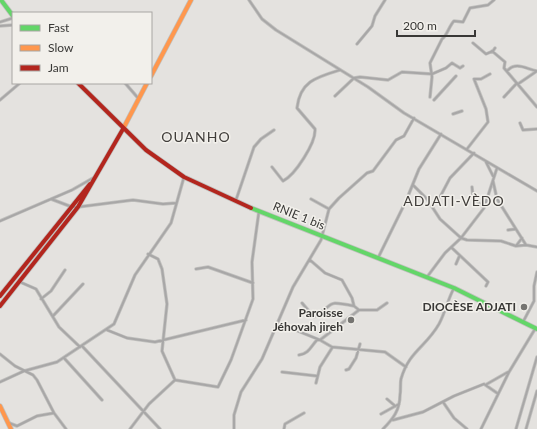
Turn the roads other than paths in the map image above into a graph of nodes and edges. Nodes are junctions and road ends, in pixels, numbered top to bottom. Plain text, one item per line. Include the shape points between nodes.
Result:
1 (1, 0) edge
2 (191, 0) edge
3 (249, 0) edge
4 (385, 0) edge
5 (494, 0) edge
6 (12, 16) edge
7 (12, 17) edge
8 (0, 22) edge
9 (12, 25) edge
10 (0, 26) edge
11 (473, 43) dead end
12 (357, 44) dead end
13 (495, 48) dead end
14 (492, 52) junction
15 (463, 66) dead end
16 (340, 70) junction
17 (507, 71) junction
18 (537, 71) edge
19 (152, 74) edge
20 (432, 74) junction
21 (490, 74) dead end
22 (456, 76) dead end
23 (354, 78) junction
24 (19, 84) edge
25 (79, 84) edge
26 (126, 84) edge
27 (146, 84) edge
28 (518, 84) junction
29 (335, 96) dead end
30 (430, 97) dead end
31 (504, 97) dead end
32 (138, 98) junction
33 (0, 100) edge
34 (434, 100) dead end
35 (537, 107) edge
36 (462, 111) dead end
37 (453, 114) dead end
38 (414, 118) junction
39 (520, 123) dead end
40 (123, 129) junction
41 (537, 129) edge
42 (274, 130) dead end
43 (441, 134) junction
44 (467, 149) junction
45 (474, 153) junction
46 (483, 159) junction
47 (272, 167) dead end
48 (497, 168) junction
49 (97, 176) junction
50 (184, 177) junction
51 (493, 178) junction
52 (413, 185) junction
53 (472, 187) dead end
54 (537, 191) edge
55 (440, 197) dead end
56 (51, 199) junction
57 (311, 199) dead end
58 (236, 201) junction
59 (176, 203) junction
60 (72, 207) junction
61 (78, 207) junction
62 (484, 208) junction
63 (330, 209) junction
64 (259, 211) junction
65 (0, 215) edge
66 (4, 218) junction
67 (0, 221) edge
68 (508, 230) dead end
69 (517, 230) junction
70 (322, 236) junction
71 (461, 238) junction
72 (522, 238) junction
73 (526, 245) junction
74 (516, 246) junction
75 (537, 247) edge
76 (452, 248) junction
77 (148, 254) junction
78 (459, 257) junction
79 (378, 258) junction
80 (310, 260) junction
81 (456, 264) dead end
82 (26, 266) junction
83 (30, 269) junction
84 (196, 269) dead end
85 (65, 270) dead end
86 (537, 272) edge
87 (427, 277) junction
88 (20, 282) junction
89 (254, 283) junction
90 (82, 284) dead end
91 (10, 286) junction
92 (486, 286) dead end
93 (15, 288) junction
94 (454, 288) junction
95 (0, 296) edge
96 (41, 299) junction
97 (302, 303) dead end
98 (387, 303) dead end
99 (0, 306) edge
100 (354, 306) junction
101 (359, 310) junction
102 (53, 316) junction
103 (246, 320) junction
104 (523, 322) junction
105 (277, 323) junction
106 (536, 329) edge
107 (106, 330) junction
108 (320, 340) junction
109 (164, 341) junction
110 (360, 344) dead end
111 (81, 346) junction
112 (332, 347) junction
113 (358, 349) junction
114 (0, 354) edge
115 (299, 354) dead end
116 (537, 357) edge
117 (64, 358) junction
118 (406, 367) junction
119 (346, 370) dead end
120 (24, 371) junction
121 (282, 372) dead end
122 (509, 372) junction
123 (317, 376) junction
124 (175, 380) junction
125 (0, 382) edge
126 (316, 383) dead end
127 (487, 384) junction
128 (537, 391) edge
129 (497, 393) junction
130 (387, 399) dead end
131 (102, 400) dead end
132 (443, 402) junction
133 (399, 404) junction
134 (0, 406) edge
135 (394, 406) junction
136 (144, 411) junction
137 (54, 413) junction
138 (304, 413) dead end
139 (381, 414) dead end
140 (393, 420) junction
141 (9, 423) junction
142 (11, 429) edge
143 (66, 429) edge
144 (130, 429) edge
145 (160, 429) edge
146 (234, 429) edge
147 (284, 429) edge
148 (383, 429) edge
149 (467, 429) edge
150 (481, 429) edge
151 (516, 429) edge
152 (526, 429) edge

1 - 6 main road
2 - 19 main road
3 - 16 street via 264,22
4 - 12 street via 372,26
5 - 20 street via 488,5 470,8 463,22 452,23 430,63
7 - 8 street
9 - 10 street
11 - 14 street via 486,54
13 - 14 street
14 - 17 street via 505,62 504,68
15 - 20 street via 460,68 452,63
16 - 23 street
16 - 47 street via 315,77 300,93 297,108 315,129 308,153 297,165 292,176 283,181
17 - 18 street via 519,65
17 - 28 street
18 - 28 street
20 - 23 street via 402,72 388,80 360,76
20 - 30 street
21 - 44 street via 481,79 474,79 485,104 488,122
22 - 34 street
23 - 29 street
23 - 38 street
24 - 33 street
25 - 40 main road, RNIE 1 bis
26 - 32 street
27 - 32 main road
28 - 31 street
28 - 35 street
32 - 40 main road
36 - 37 street
38 - 43 street
38 - 63 street via 404,136 396,140 373,171 367,173
39 - 41 street via 523,130
40 - 49 main road
40 - 50 main road, RNIE 1 bis via 156,158
42 - 58 street via 254,147
43 - 44 street
43 - 52 street via 419,169
44 - 45 street
45 - 46 street
45 - 55 street via 450,178
46 - 48 street
46 - 51 street via 488,164
48 - 51 street
48 - 54 street
49 - 56 street
49 - 60 main road
49 - 61 main road
50 - 58 main road, RNIE 1 bis
50 - 59 street
51 - 62 street
51 - 69 street via 497,199
52 - 71 street via 427,199 440,219
52 - 79 street
53 - 62 street via 472,197
56 - 60 street
56 - 66 street
57 - 63 street
58 - 64 main road, RNIE 1 bis
59 - 61 street via 133,200
59 - 77 street via 168,229
60 - 61 street
60 - 82 main road
61 - 83 main road
62 - 71 street
63 - 70 street
64 - 70 main road, RNIE 1 bis
64 - 89 street via 253,248
65 - 66 street
66 - 67 street
68 - 69 street
69 - 72 street
70 - 79 main road, RNIE 1 bis
70 - 80 street
71 - 74 street via 501,241
71 - 76 street
72 - 73 street
72 - 74 street
73 - 74 street
73 - 75 street
76 - 78 street
76 - 87 street via 445,253
77 - 107 street via 135,274 116,320
77 - 109 street via 158,259 162,269 167,304
78 - 81 street
78 - 92 street via 465,259 482,275 488,282
79 - 87 main road, RNIE 1 bis
80 - 100 street via 325,273 344,282
80 - 105 street via 293,287
82 - 83 street
82 - 91 main road
83 - 88 main road
84 - 89 street via 208,267
85 - 96 street via 51,291
86 - 104 street via 534,300
87 - 94 main road, RNIE 1 bis
88 - 93 main road
88 - 96 street via 34,287
89 - 103 street via 253,299
90 - 102 street
91 - 93 street
91 - 95 main road
93 - 99 main road
94 - 104 main road, RNIE 1 bis
94 - 118 street via 439,324 429,339 413,354
96 - 102 street
97 - 100 street via 314,317 330,303
98 - 101 street via 377,310
100 - 101 street
101 - 108 street
102 - 111 street via 59,327
103 - 109 street
103 - 124 street via 218,387
104 - 106 main road, RNIE 1 bis
105 - 108 street
105 - 146 street via 262,359 241,392 234,415
106 - 122 street
107 - 109 street via 127,338
107 - 111 street
108 - 112 street
108 - 115 street via 306,353
109 - 124 street via 162,351
110 - 113 street
111 - 117 street
111 - 136 street
112 - 113 street
112 - 123 street
113 - 118 street via 385,352
113 - 119 street via 356,358
114 - 120 street
116 - 151 street
117 - 120 street
117 - 131 street
118 - 133 street via 401,381
120 - 125 street
120 - 137 street via 34,375
121 - 123 street
122 - 127 street
122 - 129 street
123 - 126 street
124 - 136 street
127 - 129 street
127 - 132 street
128 - 152 street
129 - 150 street
130 - 135 street
132 - 140 street via 423,412
132 - 149 street via 454,418
133 - 135 street
133 - 140 street
134 - 141 main road
135 - 139 street
136 - 144 street
136 - 145 street
137 - 141 street via 37,416 17,426
137 - 143 street
138 - 147 street via 285,424
140 - 148 street
141 - 142 main road

